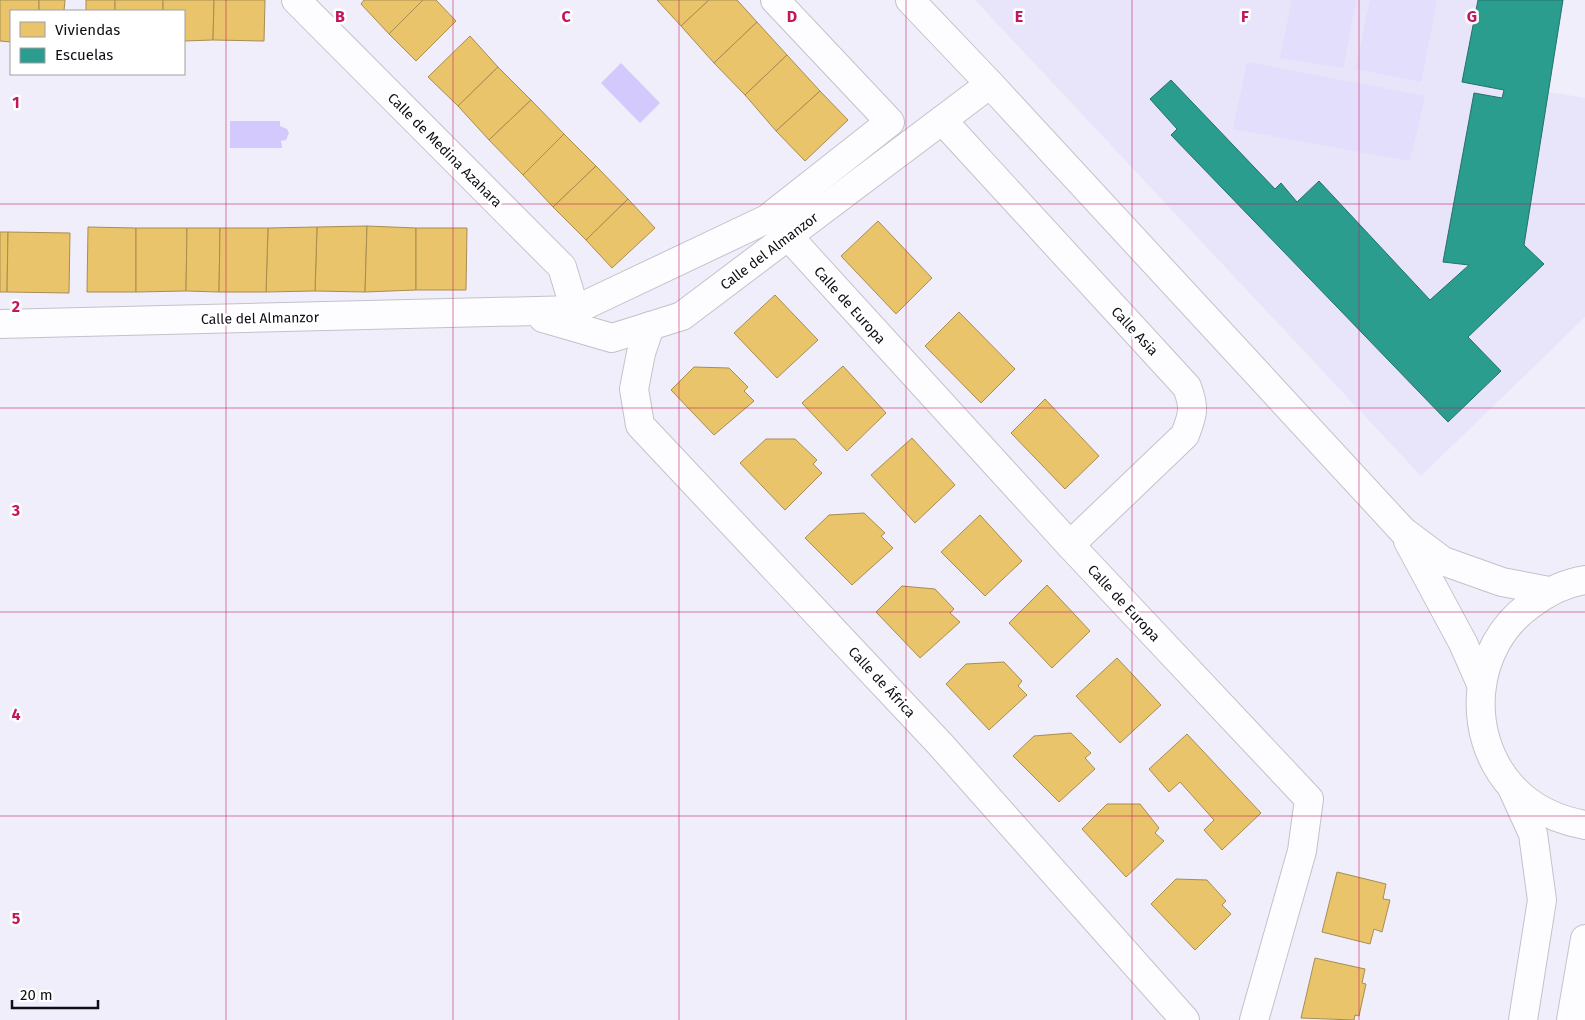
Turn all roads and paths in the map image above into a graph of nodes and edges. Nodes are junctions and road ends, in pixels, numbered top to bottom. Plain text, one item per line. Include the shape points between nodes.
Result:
1 (296, 0) edge
2 (775, 0) edge
3 (910, 0) edge
4 (990, 84) junction
5 (942, 120) junction
6 (788, 236) junction
7 (575, 310) junction
8 (521, 312) junction
9 (0, 324) edge
10 (650, 326) junction
11 (1403, 531) junction
12 (1070, 545) junction
13 (1585, 580) edge
14 (1548, 591) junction
15 (1481, 684) junction
16 (1512, 787) junction
17 (1585, 825) edge
18 (1585, 939) edge
19 (1185, 1020) edge
20 (1254, 1020) edge
21 (1523, 1020) edge
22 (1571, 1020) edge

1 - 7 street, Calle de Medina Azahara via 562,267
2 - 7 street, Calle del Almanzor via 890,122 767,219
3 - 4 street
4 - 5 street, Calle del Almanzor
4 - 11 street
5 - 6 street, Calle del Almanzor
5 - 12 street, Calle Asia via 1187,387 1194,404 1185,434
6 - 10 street, Calle del Almanzor via 682,316
6 - 12 street, Calle de Europa
7 - 8 street, Calle del Almanzor
8 - 9 street, Calle del Almanzor
8 - 10 street, Calle del Almanzor via 612,338
10 - 19 street, Calle de África via 634,389 640,425 940,744
11 - 14 street via 1443,561 1502,582
11 - 15 street via 1450,617
12 - 20 street, Calle de Europa via 1309,799 1302,851
13 - 14 street
14 - 15 street via 1516,614 1493,646
15 - 16 street via 1480,721 1491,756
16 - 17 street via 1535,807 1564,821
16 - 21 street via 1533,834 1542,900
18 - 22 street

